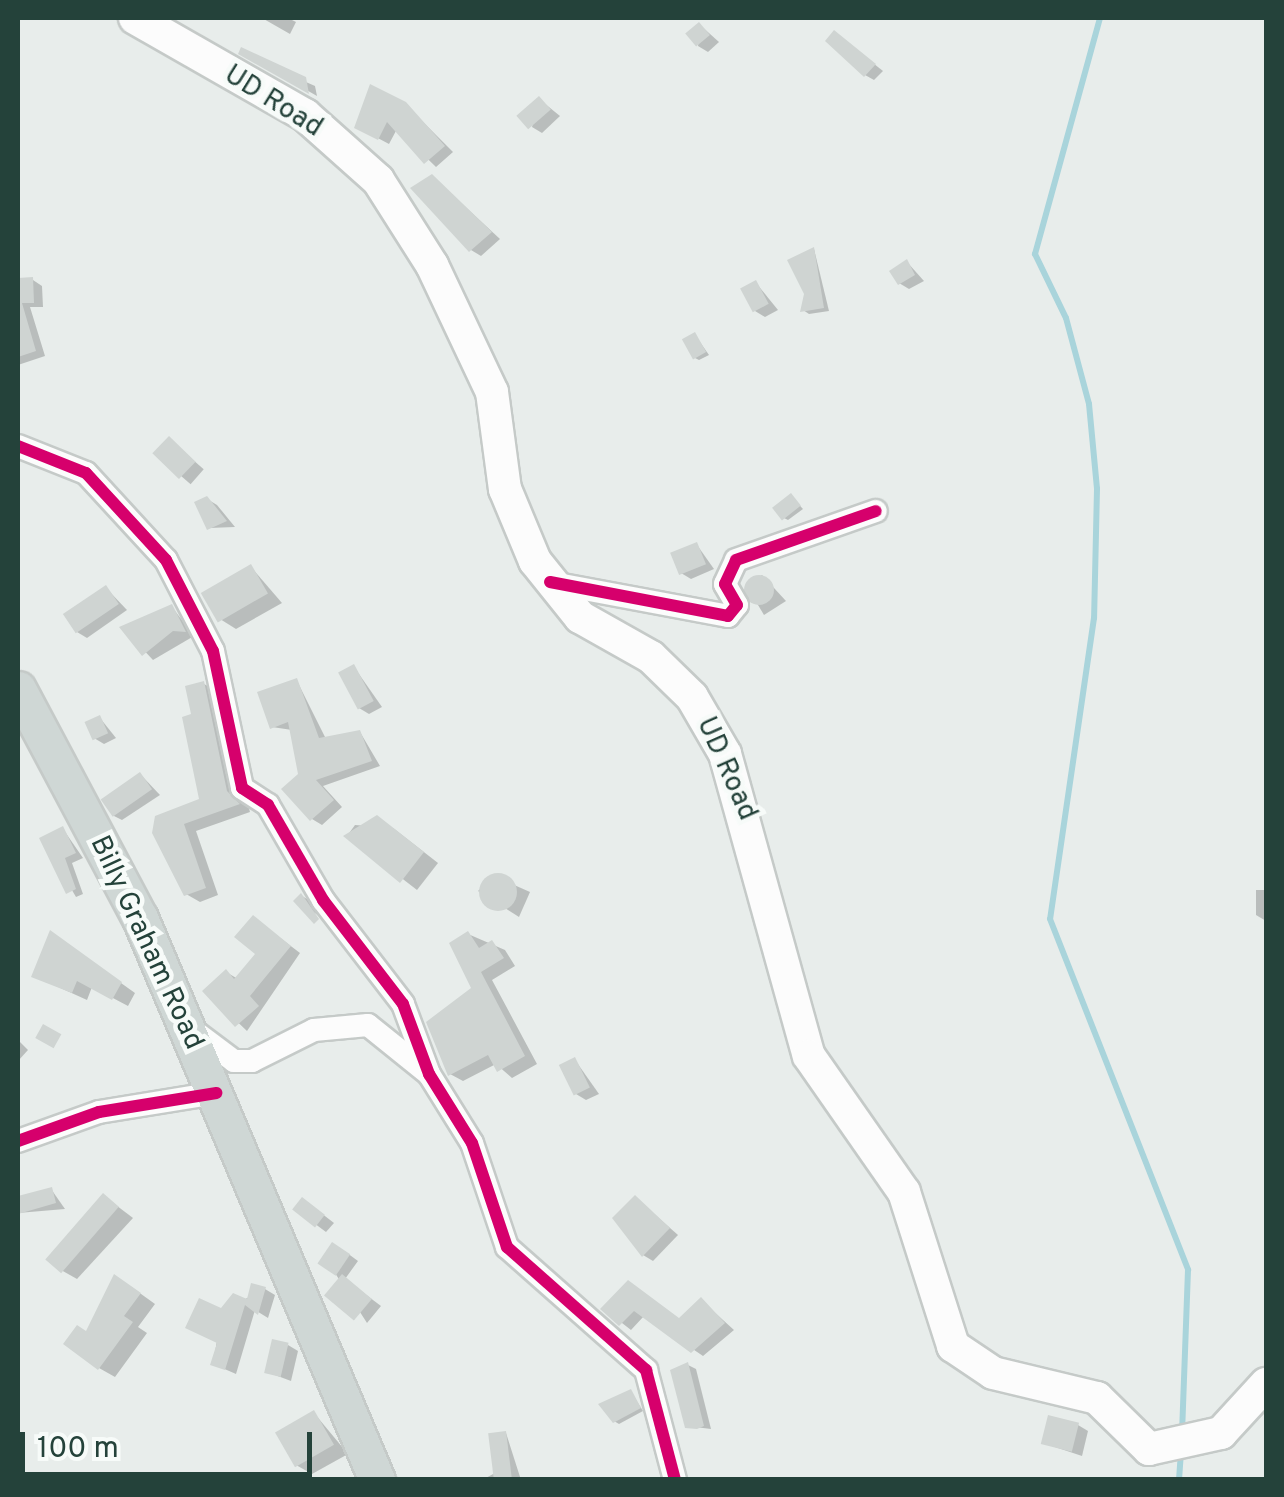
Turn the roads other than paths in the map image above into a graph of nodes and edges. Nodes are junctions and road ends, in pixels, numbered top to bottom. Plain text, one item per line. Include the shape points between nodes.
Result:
1 (135, 18) edge
2 (18, 446) edge
3 (876, 510) dead end
4 (550, 582) junction
5 (18, 689) edge
6 (187, 1026) junction
7 (429, 1074) junction
8 (216, 1093) junction
9 (18, 1141) edge
10 (1266, 1384) edge
11 (377, 1480) edge
12 (675, 1480) edge

1 - 4 main road, UD Road via 305,116 378,180 432,265 492,392 505,489
2 - 7 street via 86,473 166,560 213,651 242,788 268,805 322,900 403,1004
3 - 4 street via 736,560 724,584 737,605 728,616
4 - 10 main road, UD Road via 580,617 651,657 712,728 749,815 781,975 809,1056 904,1192 953,1346 968,1364 1070,1385 1149,1449 1221,1433
5 - 6 main road, Billy Graham Road
6 - 7 street via 234,1061 340,1022 368,1025
6 - 8 main road, Billy Graham Road
7 - 12 street via 472,1143 522,1267 646,1370
8 - 9 street via 98,1112
8 - 11 main road, Billy Graham Road

